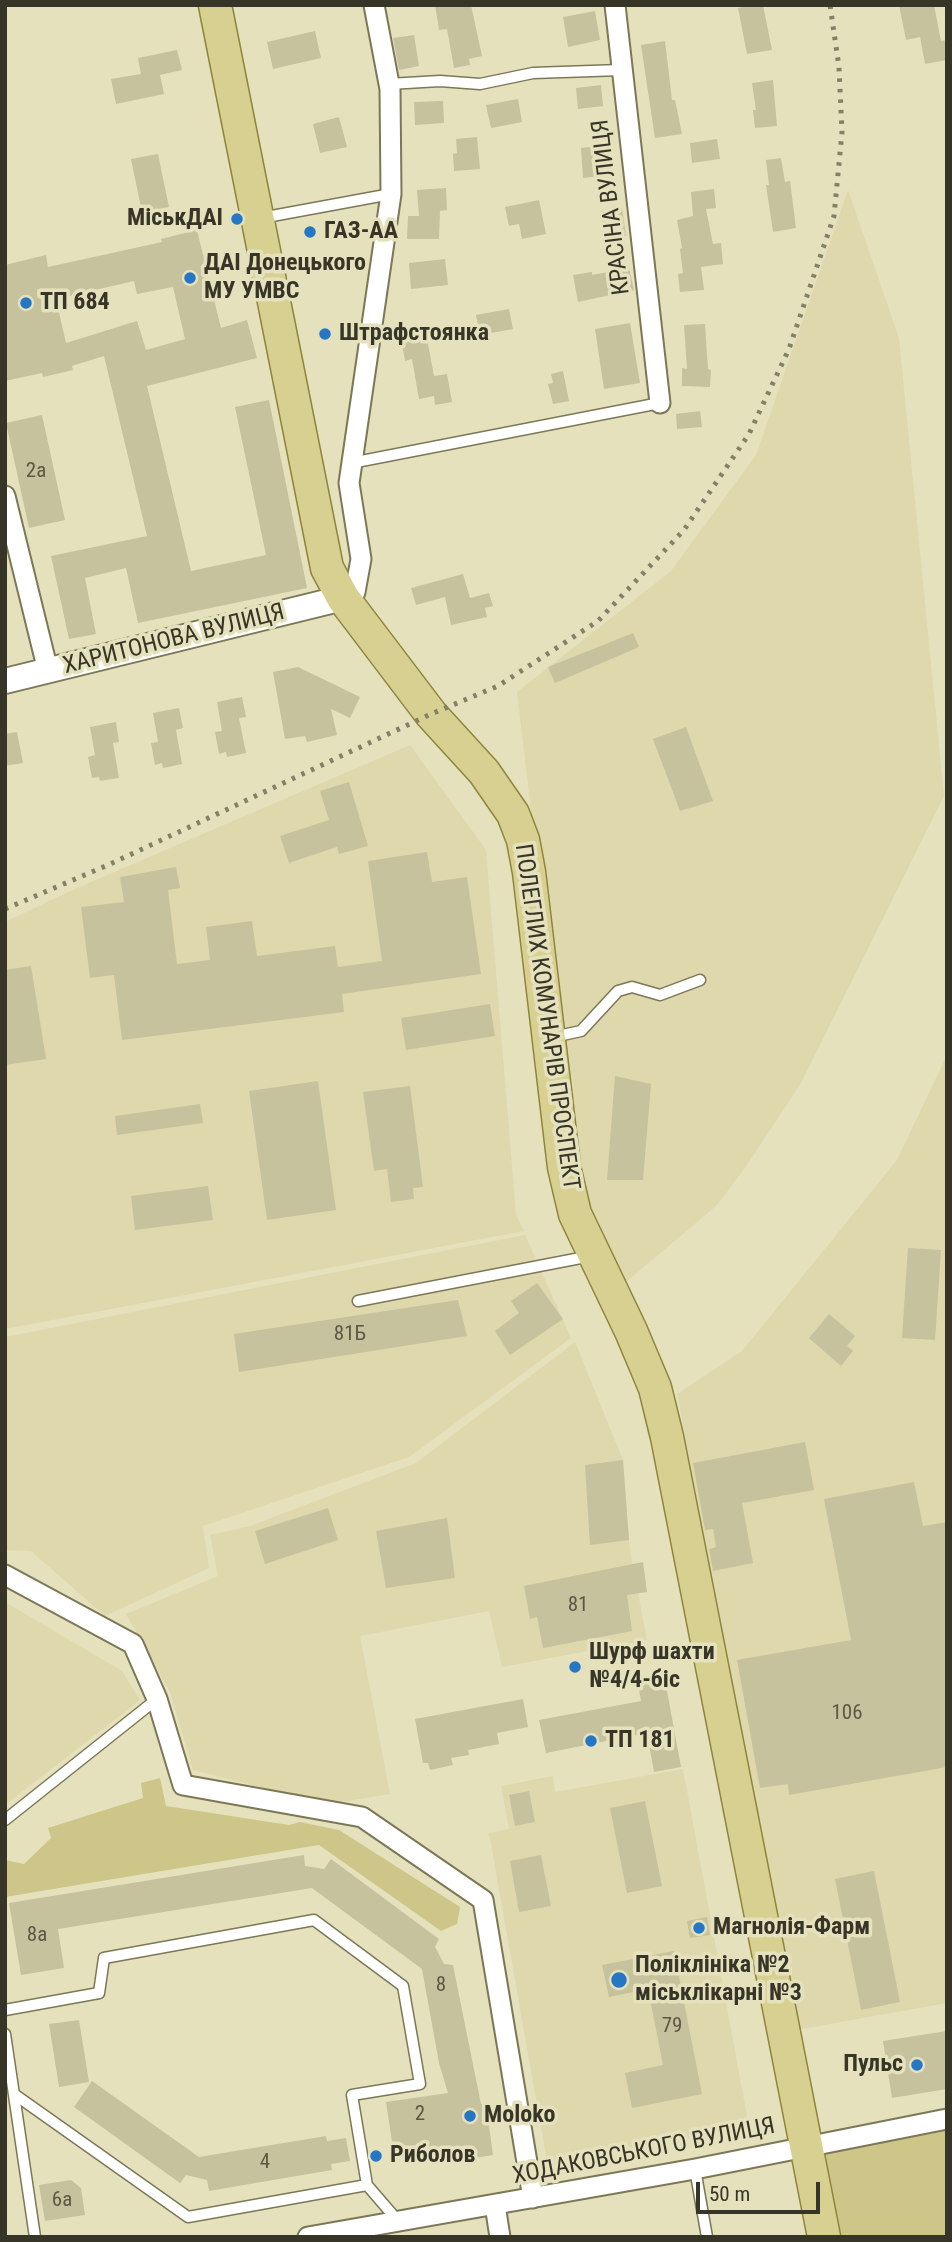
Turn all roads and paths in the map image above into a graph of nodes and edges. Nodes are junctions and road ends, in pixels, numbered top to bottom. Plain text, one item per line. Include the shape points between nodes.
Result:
1 (215, 5) edge
2 (374, 5) edge
3 (615, 5) edge
4 (621, 70) junction
5 (389, 84) junction
6 (391, 194) junction
7 (257, 218) junction
8 (660, 403) joint
9 (351, 463) junction
10 (5, 496) edge
11 (343, 598) junction
12 (48, 671) junction
13 (5, 681) edge
14 (700, 980) dead end
15 (549, 1038) junction
16 (595, 1256) junction
17 (358, 1301) dead end
18 (5, 1575) edge
19 (157, 1699) junction
20 (5, 1820) edge
21 (5, 2010) edge
22 (5, 2034) edge
23 (14, 2094) junction
24 (947, 2119) edge
25 (807, 2146) junction
26 (695, 2169) junction
27 (367, 2185) junction
28 (533, 2199) junction
29 (495, 2205) junction
30 (398, 2222) junction
31 (320, 2236) edge
32 (35, 2237) edge
33 (500, 2237) edge
34 (707, 2237) edge
35 (824, 2237) edge

1 - 7 main road, ПОЛЕГЛИХ КОМУНАРІВ ПРОСПЕКТ
2 - 5 street
3 - 4 street, КРАСІНА ВУЛИЦЯ
4 - 5 lane via 534,73 480,84
4 - 8 street, КРАСІНА ВУЛИЦЯ
5 - 6 street
6 - 7 lane
6 - 9 street
7 - 11 main road, ПОЛЕГЛИХ КОМУНАРІВ ПРОСПЕКТ via 327,568
8 - 9 lane
9 - 11 street via 349,483 360,559 355,592
10 - 12 street
11 - 12 street, ХАРИТОНОВА ВУЛИЦЯ
11 - 15 main road, ПОЛЕГЛИХ КОМУНАРІВ ПРОСПЕКТ via 513,814 529,872
12 - 13 street, ХАРИТОНОВА ВУЛИЦЯ
14 - 15 lane via 660,995 632,987 618,991 581,1031
15 - 16 main road, ПОЛЕГЛИХ КОМУНАРІВ ПРОСПЕКТ via 564,1167 575,1214
16 - 17 lane
16 - 25 main road, ПОЛЕГЛИХ КОМУНАРІВ ПРОСПЕКТ via 655,1388 667,1437
18 - 19 street via 133,1644
19 - 20 lane
19 - 28 street via 183,1785 362,1817 483,1900
21 - 27 lane via 99,1993 104,1958 314,1920 403,1986 420,2084 352,2095
22 - 23 lane
23 - 27 lane via 188,2217
23 - 32 lane
24 - 25 street, ХОДАКОВСЬКОГО ВУЛИЦЯ
25 - 26 street, ХОДАКОВСЬКОГО ВУЛИЦЯ
25 - 35 main road, ПОЛЕГЛИХ КОМУНАРІВ ПРОСПЕКТ
26 - 28 street, ХОДАКОВСЬКОГО ВУЛИЦЯ
26 - 34 lane
27 - 30 lane
28 - 29 street, ХОДАКОВСЬКОГО ВУЛИЦЯ
29 - 30 street, ХОДАКОВСЬКОГО ВУЛИЦЯ
29 - 33 street
30 - 31 street, ХОДАКОВСЬКОГО ВУЛИЦЯ

